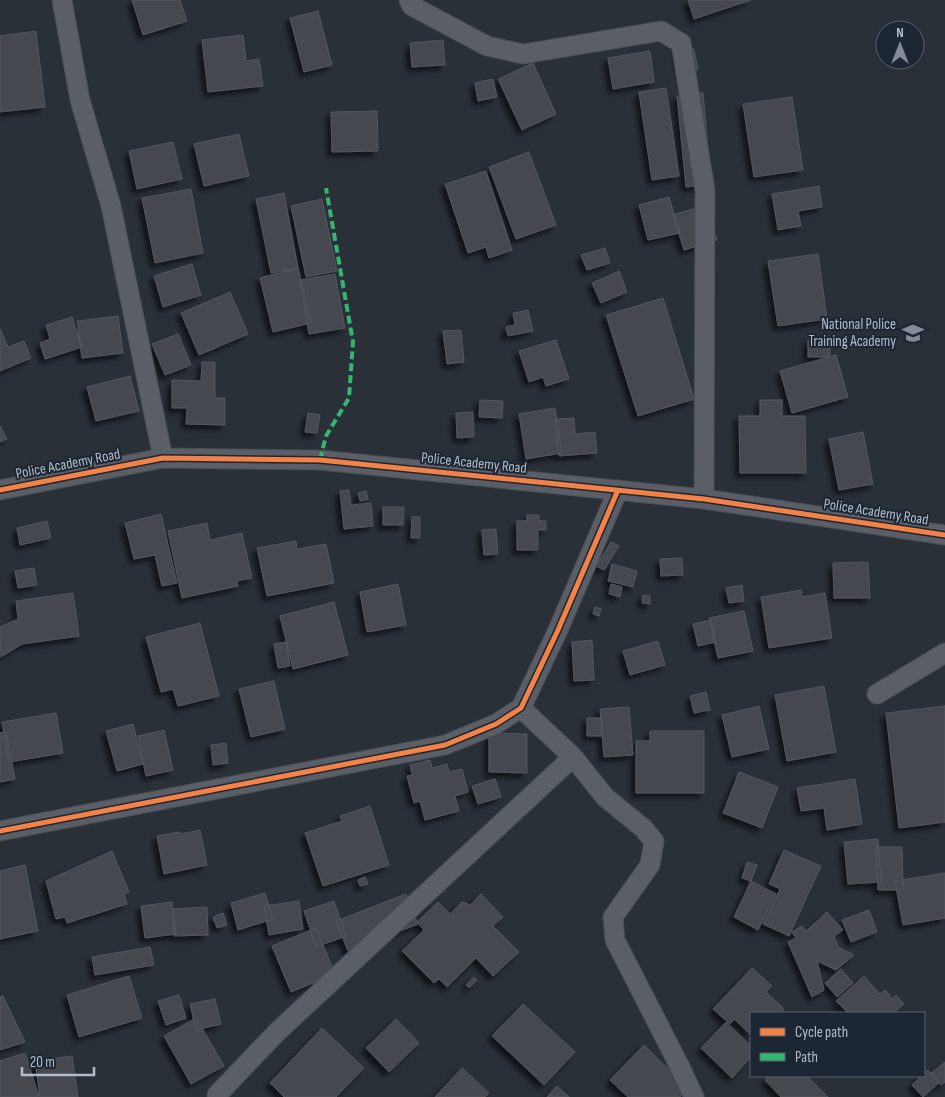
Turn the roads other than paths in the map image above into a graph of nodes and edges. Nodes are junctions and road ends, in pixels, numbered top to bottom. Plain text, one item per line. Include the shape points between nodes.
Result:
1 (62, 0) edge
2 (409, 0) edge
3 (163, 458) junction
4 (0, 490) edge
5 (618, 490) junction
6 (704, 499) junction
7 (945, 535) edge
8 (945, 653) edge
9 (877, 694) dead end
10 (521, 708) junction
11 (573, 757) junction
12 (0, 832) edge
13 (217, 1094) dead end
14 (694, 1097) edge

1 - 3 street via 80,100 111,206
2 - 6 street via 412,6 487,46 523,54 660,31 681,43 705,190
3 - 4 street, Police Academy Road
3 - 5 street, Police Academy Road via 320,460
5 - 6 street, Police Academy Road
5 - 10 street
6 - 7 street, Police Academy Road
8 - 9 street
10 - 11 street
10 - 12 street via 496,724 445,745
11 - 13 street via 276,1033
11 - 14 street via 605,797 654,841 650,865 613,918 615,940

